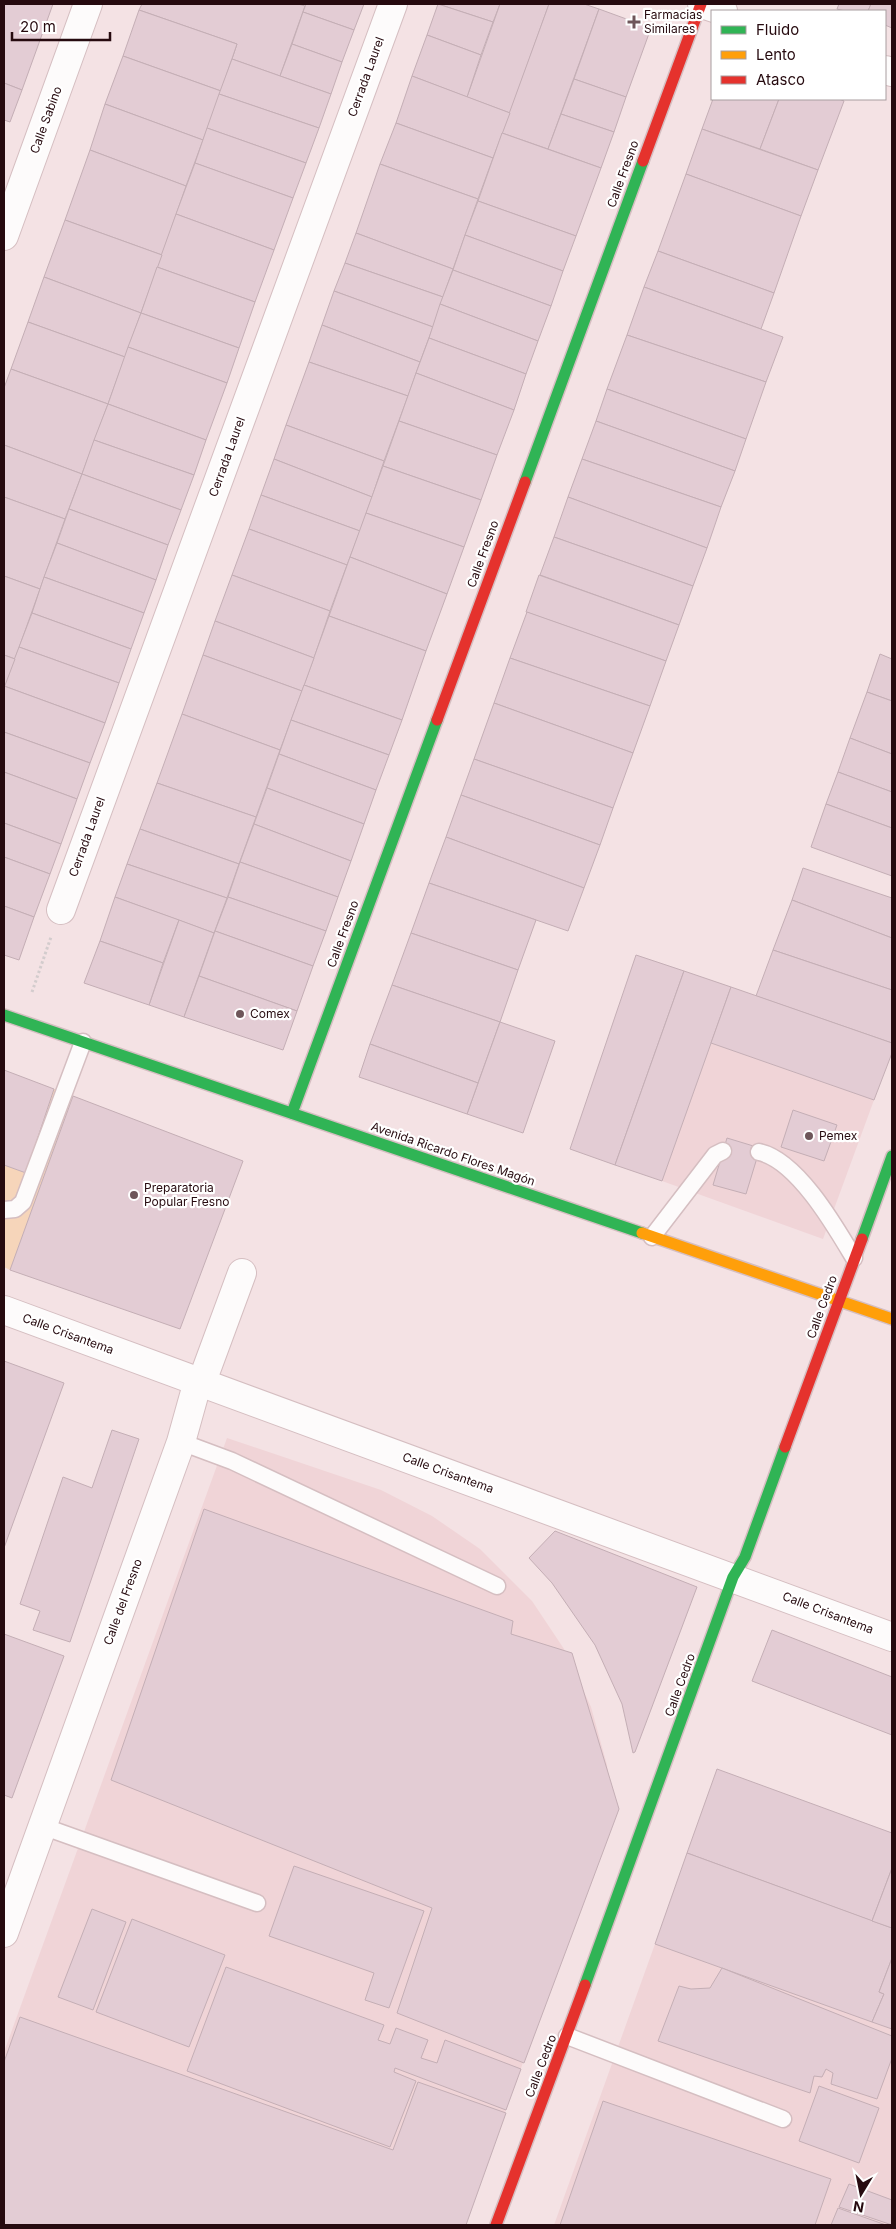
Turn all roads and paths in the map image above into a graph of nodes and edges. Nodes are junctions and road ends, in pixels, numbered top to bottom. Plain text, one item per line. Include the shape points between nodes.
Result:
1 (88, 4) edge
2 (393, 4) edge
3 (701, 4) edge
4 (720, 10) edge
5 (9, 207) edge
6 (4, 236) edge
7 (61, 910) joint
8 (4, 1016) edge
9 (21, 1021) junction
10 (83, 1042) junction
11 (292, 1113) junction
12 (723, 1151) dead end
13 (759, 1152) dead end
14 (892, 1156) edge
15 (4, 1210) edge
16 (652, 1237) junction
17 (854, 1258) junction
18 (242, 1273) dead end
19 (839, 1301) junction
20 (4, 1310) edge
21 (892, 1319) edge
22 (198, 1381) junction
23 (181, 1442) junction
24 (733, 1578) junction
25 (497, 1586) dead end
26 (892, 1638) edge
27 (42, 1826) junction
28 (257, 1903) dead end
29 (4, 1933) edge
30 (567, 2036) junction
31 (783, 2119) dead end
32 (496, 2225) edge

1 - 5 street, Calle Sabino
2 - 7 street, Cerrada Laurel
3 - 4 street
3 - 11 street, Calle Fresno
5 - 6 street, Calle Sabino
7 - 9 path
8 - 9 street, Avenida Ricardo Flores Magón
9 - 10 street, Avenida Ricardo Flores Magón
10 - 11 street, Avenida Ricardo Flores Magón
10 - 15 lane via 23,1202 15,1209
11 - 16 street, Avenida Ricardo Flores Magón
12 - 16 lane via 715,1155
13 - 17 lane via 769,1154 798,1178 828,1215
14 - 17 street, Calle Cedro
16 - 19 street, Avenida Ricardo Flores Magón
17 - 19 street, Calle Cedro
18 - 22 street, Calle del Fresno via 204,1376
19 - 21 street, Avenida Ricardo Flores Magón
19 - 24 street, Calle Cedro via 745,1558
20 - 22 street, Calle Crisantema
22 - 23 street, Calle del Fresno
22 - 24 street, Calle Crisantema
23 - 25 lane via 232,1461
23 - 27 street, Calle del Fresno
24 - 26 street, Calle Crisantema
24 - 30 street, Calle Cedro
27 - 28 lane
27 - 29 street, Calle del Fresno
30 - 31 lane
30 - 32 street, Calle Cedro

